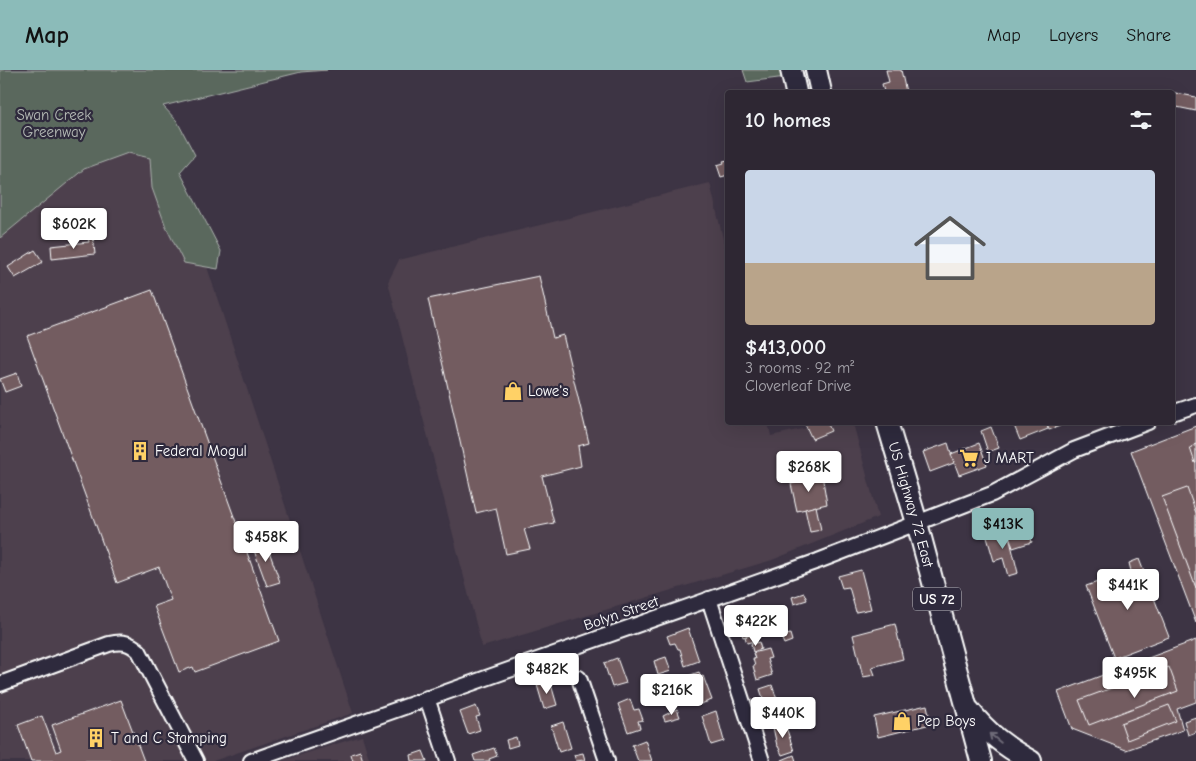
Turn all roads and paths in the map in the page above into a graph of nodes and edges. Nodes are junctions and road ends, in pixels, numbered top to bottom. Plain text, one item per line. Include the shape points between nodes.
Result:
1 (790, 70) edge
2 (816, 70) edge
3 (795, 90) edge
4 (821, 90) edge
5 (1196, 405) edge
6 (1175, 412) edge
7 (888, 425) edge
8 (1140, 425) edge
9 (917, 523) junction
10 (709, 599) junction
11 (579, 678) dead end
12 (0, 684) edge
13 (427, 698) junction
14 (966, 707) junction
15 (196, 761) edge
16 (251, 761) edge
17 (448, 761) edge
18 (607, 761) edge
19 (762, 761) edge
20 (981, 761) edge
21 (1031, 761) edge

1 - 3 highway
2 - 4 highway
5 - 6 street
7 - 9 highway, US Highway 72 East / US 72
8 - 9 street, Bolyn Street via 1074,450 992,494
9 - 10 street, Bolyn Street
9 - 14 highway, US Highway 72 East / US 72
10 - 13 street, Bolyn Street
10 - 19 street
11 - 18 street
12 - 15 street via 109,644 130,643 139,650
13 - 16 street, Bolyn Street
13 - 17 street
14 - 20 highway, US Highway 72 East / US 72
21 -> 14 highway via 997,739

